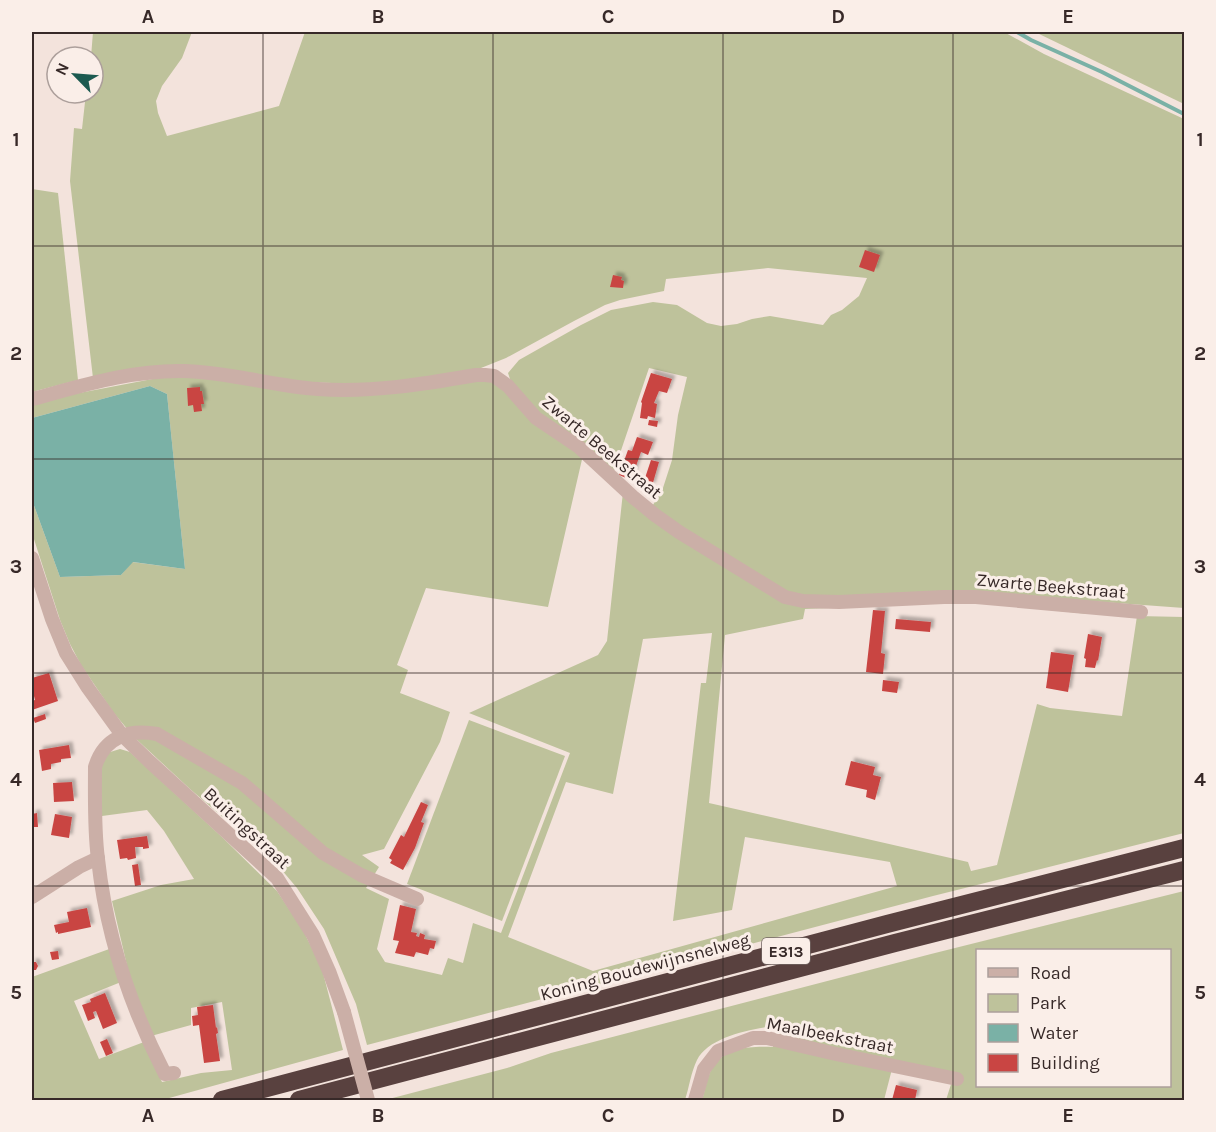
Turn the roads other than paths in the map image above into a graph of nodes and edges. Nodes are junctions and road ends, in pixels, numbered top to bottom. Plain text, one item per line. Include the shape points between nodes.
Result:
1 (32, 399) edge
2 (32, 558) edge
3 (1141, 612) dead end
4 (122, 735) junction
5 (1185, 848) edge
6 (98, 858) junction
7 (1185, 870) edge
8 (32, 897) edge
9 (417, 899) dead end
10 (174, 1072) dead end
11 (957, 1079) dead end
12 (222, 1101) edge
13 (299, 1101) edge
14 (368, 1101) edge
15 (694, 1101) edge

1 - 3 street, Zwarte Beekstraat via 100,381 183,371 320,389 394,388 476,375 494,376 536,418 579,447 655,515 785,597 839,602 976,597
2 - 4 street, Buitingstraat via 66,653
4 - 6 street via 109,743 95,766
4 - 9 street via 144,731 157,734 242,783 323,853 361,875
4 - 14 street, Buitingstraat, bridge via 277,878 313,935 329,971
5 - 12 highway, Koning Boudewijnsnelweg / E313
6 - 8 street
6 - 10 street via 104,897 131,998 165,1074
7 - 13 highway, E313
11 - 15 street, Maalbeekstraat via 753,1038 718,1051 704,1069

